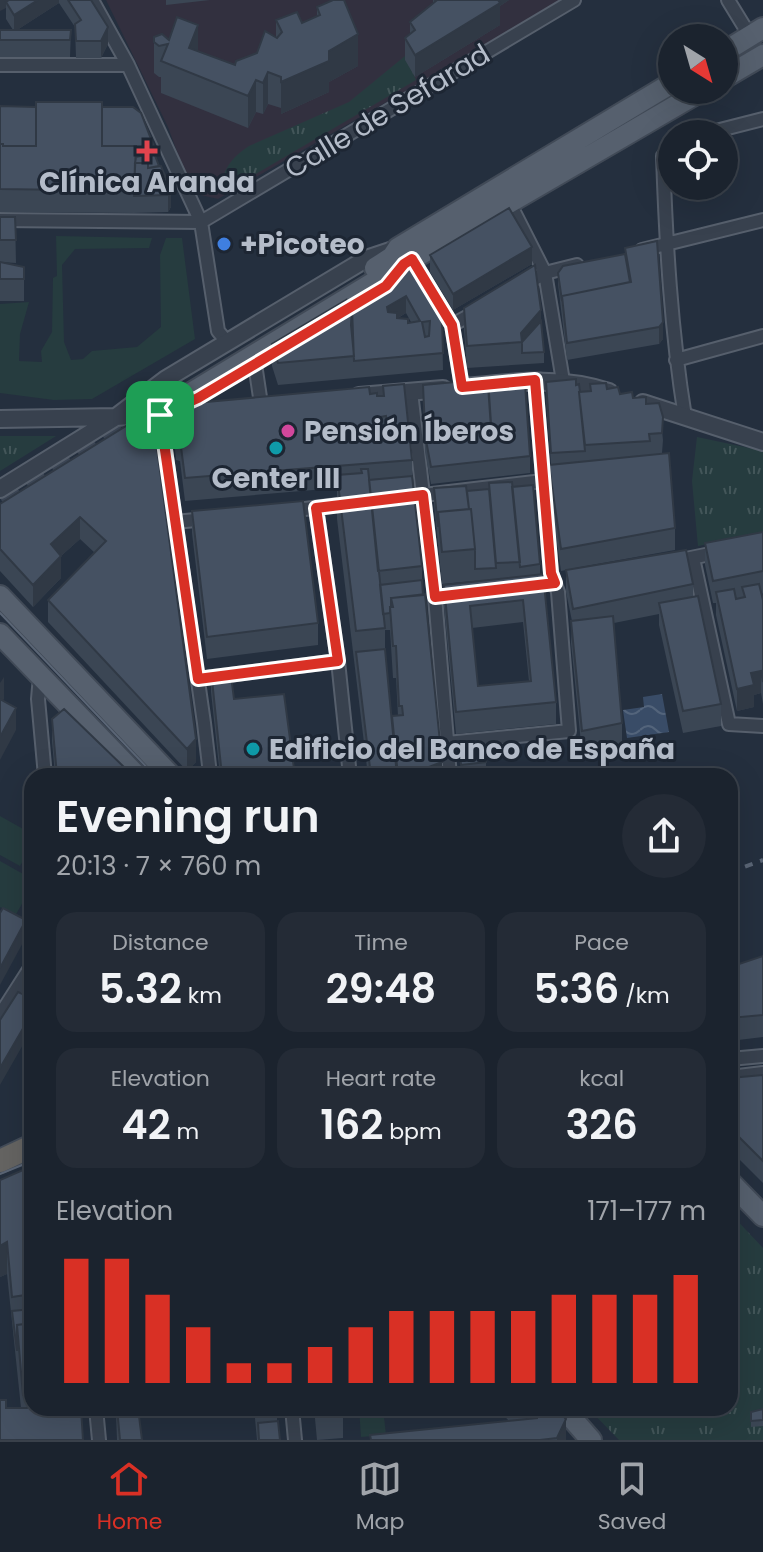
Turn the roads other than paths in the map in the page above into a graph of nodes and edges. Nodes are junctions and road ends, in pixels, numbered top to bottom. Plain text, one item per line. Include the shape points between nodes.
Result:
1 (92, 0) edge
2 (574, 0) edge
3 (728, 0) edge
4 (756, 32) edge
5 (738, 43) edge
6 (763, 55) edge
7 (0, 65) edge
8 (128, 65) junction
9 (738, 70) edge
10 (658, 92) edge
11 (679, 104) edge
12 (136, 113) edge
13 (151, 114) junction
14 (763, 119) edge
15 (738, 125) edge
16 (667, 200) edge
17 (510, 204) junction
18 (0, 220) edge
19 (763, 220) edge
20 (201, 222) junction
21 (666, 245) junction
22 (636, 252) edge
23 (405, 257) junction
24 (591, 262) edge
25 (545, 273) junction
26 (505, 295) edge
27 (492, 303) edge
28 (452, 325) junction
29 (763, 336) edge
30 (227, 342) junction
31 (676, 360) junction
32 (255, 364) junction
33 (535, 380) junction
34 (563, 381) junction
35 (462, 387) junction
36 (183, 392) tunnel mouth
37 (411, 392) junction
38 (347, 397) edge
39 (260, 404) edge
40 (214, 409) edge
41 (160, 415) junction
42 (116, 417) junction
43 (685, 417) junction
44 (0, 419) edge
45 (133, 431) edge
46 (763, 442) edge
47 (543, 481) junction
48 (0, 489) edge
49 (423, 495) junction
50 (408, 497) edge
51 (362, 502) edge
52 (316, 508) junction
53 (269, 513) edge
54 (222, 518) edge
55 (175, 522) junction
56 (735, 549) edge
57 (693, 558) junction
58 (662, 563) edge
59 (570, 580) edge
60 (555, 583) junction
61 (540, 585) edge
62 (450, 595) edge
63 (0, 596) edge
64 (435, 597) junction
65 (0, 634) edge
66 (338, 661) junction
67 (40, 676) junction
68 (198, 679) junction
69 (763, 726) edge
70 (447, 743) junction
71 (44, 768) edge
72 (129, 768) edge
73 (163, 768) edge
74 (209, 768) edge
75 (349, 768) edge
76 (449, 768) edge
77 (24, 978) edge
78 (0, 1015) edge
79 (763, 1056) edge
80 (738, 1058) edge
81 (763, 1073) edge
82 (738, 1076) edge
83 (24, 1150) edge
84 (0, 1161) edge
85 (738, 1190) edge
86 (763, 1216) edge
87 (97, 1416) edge
88 (293, 1416) edge
89 (570, 1416) edge
90 (99, 1440) edge
91 (295, 1440) edge
92 (591, 1440) edge

1 - 8 street
2 - 20 street, Calle de Sefarad
3 - 4 street
4 - 5 main road
6 - 9 main road
7 - 8 street
8 - 13 street
10 - 23 main road
11 - 17 main road
12 - 13 street
13 - 20 street
14 - 15 street
16 - 21 street
17 - 23 main road
17 - 25 street
18 - 20 street
19 - 21 street
20 - 30 street via 218,331
21 - 22 street
21 - 31 street
23 - 28 street
23 - 30 street via 366,259
23 - 32 street via 386,286
23 - 36 main road
24 - 25 street
25 - 26 street
25 - 34 street
27 - 28 street
28 - 35 street
29 - 31 street
30 - 42 street
31 - 43 street
32 - 39 street
32 - 41 street
33 - 34 street
33 - 35 street
33 - 47 street
34 - 43 street
35 - 37 street
37 - 38 street
37 - 49 street
40 - 41 street
41 - 42 street
41 - 45 street
41 - 55 street
42 - 44 street
42 - 48 street
43 - 46 street
47 - 49 street
47 - 60 street
49 - 50 street
49 - 64 street
51 - 52 street
52 - 53 street
52 - 66 street
54 - 55 street
55 - 68 street
56 - 57 street
57 - 58 street
57 - 69 street via 729,724
59 - 60 street
60 - 61 street
60 - 70 street via 569,731
62 - 64 street
63 - 73 main road
64 - 70 street
65 - 67 main road
66 - 68 street
66 - 75 street
67 - 71 street
67 - 72 main road
68 - 74 street
70 - 76 street
77 - 78 street
79 - 80 street
81 - 82 street
83 - 84 highway
85 - 86 main road
87 - 90 street
88 - 91 street
89 - 92 main road

